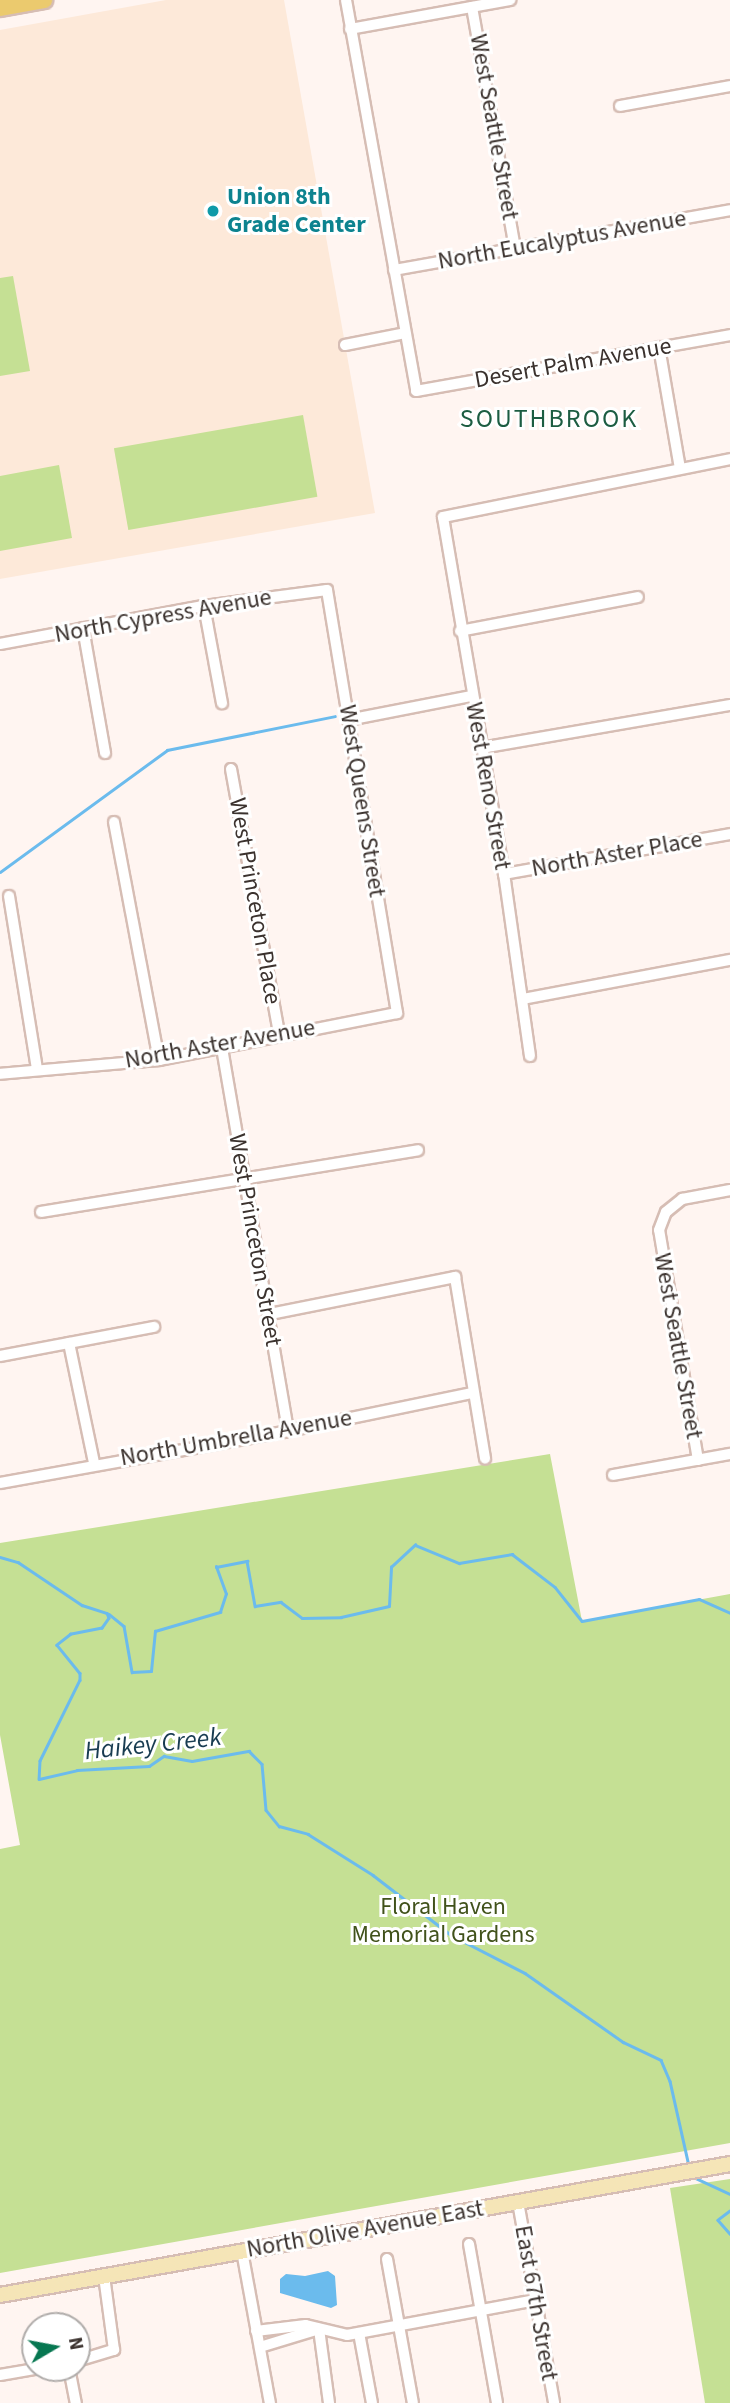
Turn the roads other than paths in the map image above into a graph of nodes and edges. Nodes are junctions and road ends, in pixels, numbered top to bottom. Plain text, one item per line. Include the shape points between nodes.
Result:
1 (44, 0) edge
2 (346, 0) edge
3 (510, 0) edge
4 (472, 7) junction
5 (0, 8) edge
6 (351, 29) junction
7 (730, 86) edge
8 (620, 106) dead end
9 (730, 210) edge
10 (515, 248) junction
11 (394, 270) junction
12 (405, 333) junction
13 (730, 335) edge
14 (345, 345) dead end
15 (659, 347) junction
16 (730, 459) edge
17 (680, 468) junction
18 (327, 590) joint
19 (638, 597) dead end
20 (204, 606) junction
21 (83, 628) junction
22 (460, 631) junction
23 (0, 644) edge
24 (472, 696) junction
25 (222, 703) dead end
26 (730, 705) edge
27 (348, 720) junction
28 (481, 748) junction
29 (105, 753) dead end
30 (231, 769) dead end
31 (114, 822) dead end
32 (730, 834) edge
33 (504, 874) junction
34 (9, 896) dead end
35 (730, 960) edge
36 (523, 999) junction
37 (397, 1013) joint
38 (279, 1034) junction
39 (222, 1048) junction
40 (530, 1056) dead end
41 (159, 1060) junction
42 (37, 1068) junction
43 (0, 1074) edge
44 (418, 1150) dead end
45 (241, 1179) junction
46 (730, 1190) edge
47 (41, 1212) dead end
48 (270, 1314) junction
49 (154, 1327) dead end
50 (69, 1343) junction
51 (0, 1356) edge
52 (471, 1393) junction
53 (288, 1431) junction
54 (730, 1454) edge
55 (485, 1459) dead end
56 (698, 1460) junction
57 (94, 1463) junction
58 (614, 1475) dead end
59 (0, 1483) edge
60 (730, 2164) edge
61 (518, 2202) junction
62 (469, 2244) dead end
63 (242, 2251) junction
64 (387, 2259) dead end
65 (104, 2276) junction
66 (0, 2295) edge
67 (536, 2300) junction
68 (481, 2311) junction
69 (399, 2326) junction
70 (319, 2329) junction
71 (256, 2331) junction
72 (359, 2333) junction
73 (260, 2347) junction
74 (91, 2357) edge
75 (21, 2371) edge
76 (0, 2375) edge
77 (72, 2382) edge
78 (76, 2403) edge
79 (270, 2403) edge
80 (329, 2403) edge
81 (372, 2403) edge
82 (413, 2403) edge
83 (497, 2403) edge
84 (552, 2403) edge

1 - 5 main road
2 - 6 street
3 - 4 street
4 - 6 street
4 - 10 street, West Seattle Street
6 - 11 street
7 - 8 street
9 - 10 street, North Eucalyptus Avenue
10 - 11 street, North Eucalyptus Avenue
11 - 12 street
12 - 14 street
12 - 15 street, Desert Palm Avenue via 416,391
13 - 15 street, Desert Palm Avenue
15 - 17 street
16 - 17 street
17 - 22 street, West Reno Street via 443,517
18 - 20 street, North Cypress Avenue
18 - 27 street, West Queens Street
19 - 22 street
20 - 21 street, North Cypress Avenue
20 - 25 street
21 - 23 street, North Cypress Avenue
21 - 29 street
22 - 24 street, West Reno Street
24 - 27 street
24 - 28 street, West Reno Street
26 - 28 street
27 - 37 street, West Queens Street
28 - 33 street, West Reno Street
30 - 38 street, West Princeton Place
31 - 41 street
32 - 33 street, North Aster Place
33 - 36 street, West Reno Street
34 - 42 street
35 - 36 street
36 - 40 street, West Reno Street
37 - 38 street, North Aster Avenue
38 - 39 street, North Aster Avenue
39 - 41 street, North Aster Avenue
39 - 45 street, West Princeton Street
41 - 42 street, North Aster Avenue
42 - 43 street, North Aster Avenue
44 - 45 street
45 - 47 street
45 - 48 street, West Princeton Street
46 - 56 street, West Seattle Street via 682,1199 662,1220 659,1243
48 - 52 street via 455,1277
48 - 53 street, West Princeton Street
49 - 50 street
50 - 51 street
50 - 57 street
52 - 53 street, North Umbrella Avenue
52 - 55 street
53 - 57 street, North Umbrella Avenue
54 - 56 street
56 - 58 street
57 - 59 street, North Umbrella Avenue
60 - 61 street, North Olive Avenue East
61 - 63 street, North Olive Avenue East
61 - 67 street, East 67th Street
62 - 68 street
63 - 65 street, North Olive Avenue East
63 - 71 street
64 - 69 street
65 - 66 street, North Olive Avenue East
65 - 74 street via 114,2350
67 - 68 street
67 - 84 street, East 67th Street
68 - 69 street
68 - 83 street
69 - 72 street
69 - 82 street
70 - 71 street
70 - 72 street
70 - 73 street
70 - 80 street
71 - 73 street
72 - 81 street
73 - 79 street
75 - 76 street
77 - 78 street

